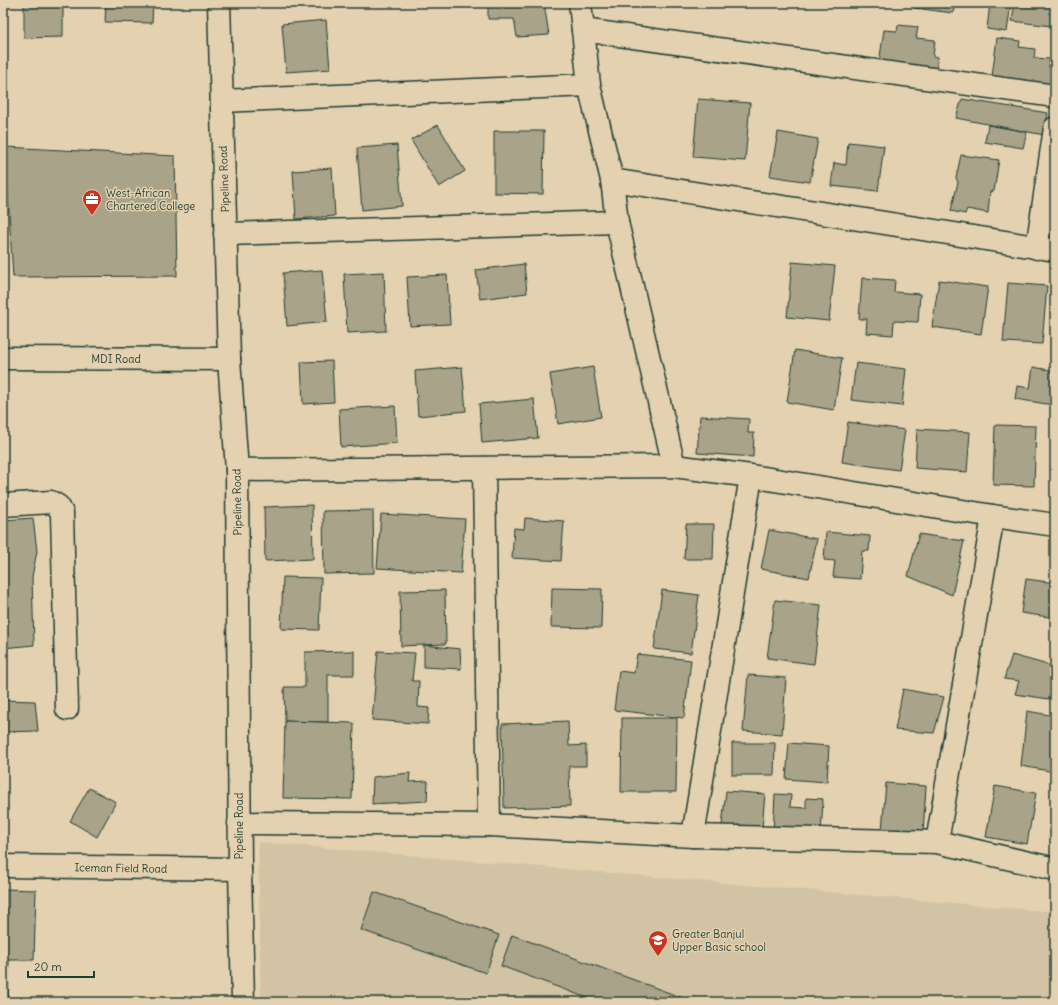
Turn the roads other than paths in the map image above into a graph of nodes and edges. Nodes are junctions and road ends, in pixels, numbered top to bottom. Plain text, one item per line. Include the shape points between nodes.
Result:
1 (219, 3) edge
2 (580, 3) edge
3 (583, 30) junction
4 (589, 85) junction
5 (1055, 96) edge
6 (222, 101) junction
7 (1055, 128) edge
8 (612, 180) junction
9 (617, 222) junction
10 (225, 234) junction
11 (1046, 249) edge
12 (3, 358) edge
13 (229, 359) junction
14 (674, 466) junction
15 (484, 468) junction
16 (237, 470) junction
17 (751, 476) junction
18 (3, 505) edge
19 (993, 516) junction
20 (1055, 525) edge
21 (67, 710) dead end
22 (239, 823) junction
23 (488, 825) junction
24 (693, 836) junction
25 (937, 842) junction
26 (3, 866) edge
27 (240, 869) junction
28 (1055, 869) edge
29 (243, 1002) edge

1 - 6 street, Pipeline Road
2 - 3 street
3 - 4 street
3 - 5 street
4 - 6 street
4 - 8 street
6 - 10 street, Pipeline Road
7 - 11 street
8 - 9 street
8 - 11 street
9 - 10 street
9 - 14 street
10 - 13 street, Pipeline Road
12 - 13 street, MDI Road
13 - 16 street, Pipeline Road
14 - 15 street
14 - 17 street
15 - 16 street
15 - 23 street
16 - 22 street, Pipeline Road
17 - 19 street
17 - 24 street
18 - 21 street via 51,502 58,506 62,513
19 - 20 street
19 - 25 street
22 - 23 street
22 - 27 street, Pipeline Road
23 - 24 street
24 - 25 street
25 - 28 street
26 - 27 street, Iceman Field Road
27 - 29 street, Pipeline Road

